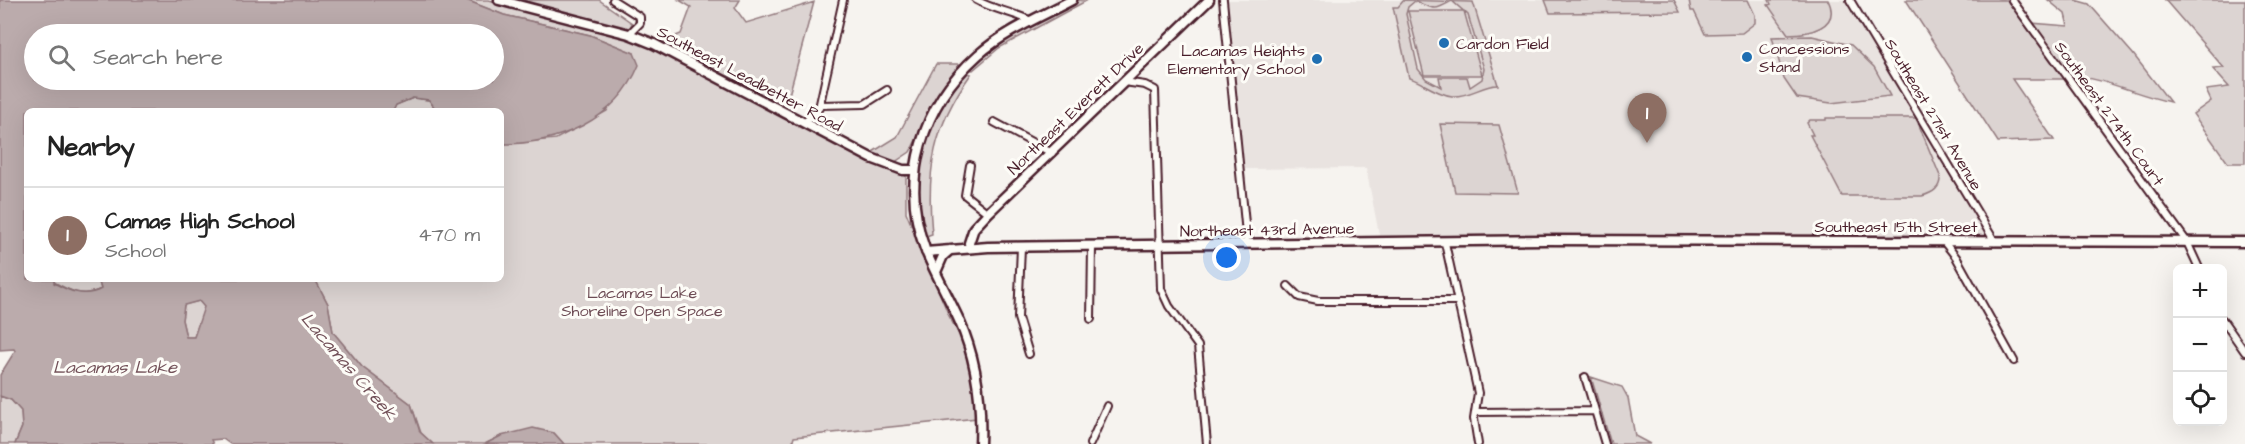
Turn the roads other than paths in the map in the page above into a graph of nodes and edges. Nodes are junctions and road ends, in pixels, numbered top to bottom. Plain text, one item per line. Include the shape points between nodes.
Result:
1 (500, 0) edge
2 (613, 0) edge
3 (843, 0) edge
4 (976, 0) edge
5 (1072, 0) edge
6 (1209, 0) edge
7 (1223, 0) edge
8 (1850, 0) edge
9 (2012, 0) edge
10 (1031, 21) junction
11 (629, 34) junction
12 (1124, 82) junction
13 (887, 90) dead end
14 (820, 105) junction
15 (994, 122) dead end
16 (804, 123) junction
17 (1052, 153) junction
18 (970, 165) dead end
19 (914, 170) junction
20 (988, 213) junction
21 (1546, 240) joint
22 (1944, 241) junction
23 (1995, 242) junction
24 (2187, 242) junction
25 (2245, 242) edge
26 (969, 243) junction
27 (1445, 243) junction
28 (1246, 244) junction
29 (1160, 245) junction
30 (988, 247) junction
31 (1021, 247) junction
32 (1092, 247) junction
33 (950, 249) junction
34 (926, 252) junction
35 (2197, 264) edge
36 (936, 272) junction
37 (1288, 286) dead end
38 (1458, 301) junction
39 (1091, 319) dead end
40 (2227, 325) edge
41 (2245, 352) edge
42 (1029, 354) dead end
43 (2014, 361) dead end
44 (1585, 377) dead end
45 (1107, 406) dead end
46 (1595, 411) junction
47 (1475, 412) junction
48 (980, 444) edge
49 (1090, 444) edge
50 (1207, 444) edge
51 (1478, 444) edge
52 (1605, 444) edge

1 - 11 street, Southeast Leadbetter Road
2 - 11 street via 640,17 640,23
3 - 14 street
4 - 10 street
5 - 10 street
6 - 12 street, Northeast Everett Drive
7 - 28 street
8 - 23 street, Southeast 271st Avenue
9 - 24 street, Southeast 274th Court
10 - 19 street via 979,55 952,82 931,115
11 - 16 street, Southeast Leadbetter Road
12 - 17 street, Northeast Everett Drive
12 - 29 street via 1155,90
13 - 14 street via 879,99 865,104
14 - 16 street
15 - 17 street
16 - 19 street, Southeast Leadbetter Road via 877,161
17 - 20 street, Northeast Everett Drive
18 - 20 street via 965,195
19 - 34 street via 914,212
20 - 26 street, Northeast Everett Drive via 974,228
21 - 22 street, Southeast 15th Street
21 - 27 street, Northeast 43rd Avenue
22 - 23 street, Southeast 15th Street
22 - 43 street
23 - 24 street, Southeast 15th Street
24 - 25 street, Southeast 15th Street
24 - 35 street, Southeast 274th Court
26 - 30 street, Northeast 43rd Avenue
26 - 34 street, Northeast 43rd Avenue via 934,247
27 - 28 street, Northeast 43rd Avenue
27 - 38 street
28 - 29 street, Northeast 43rd Avenue
29 - 32 street, Northeast 43rd Avenue
29 - 50 street via 1163,296 1198,346 1202,362
30 - 31 street, Northeast 43rd Avenue
30 - 33 street, Northeast 43rd Avenue
31 - 32 street, Northeast 43rd Avenue
31 - 42 street via 1018,318
32 - 39 street
33 - 34 street, Northeast 43rd Avenue
33 - 36 street
34 - 36 street
36 - 48 street via 976,362 982,410
37 - 38 street via 1299,297 1318,301
38 - 47 street via 1478,393
40 - 41 street
44 - 46 street
45 - 49 street
46 - 47 street
46 - 52 street
47 - 51 street

